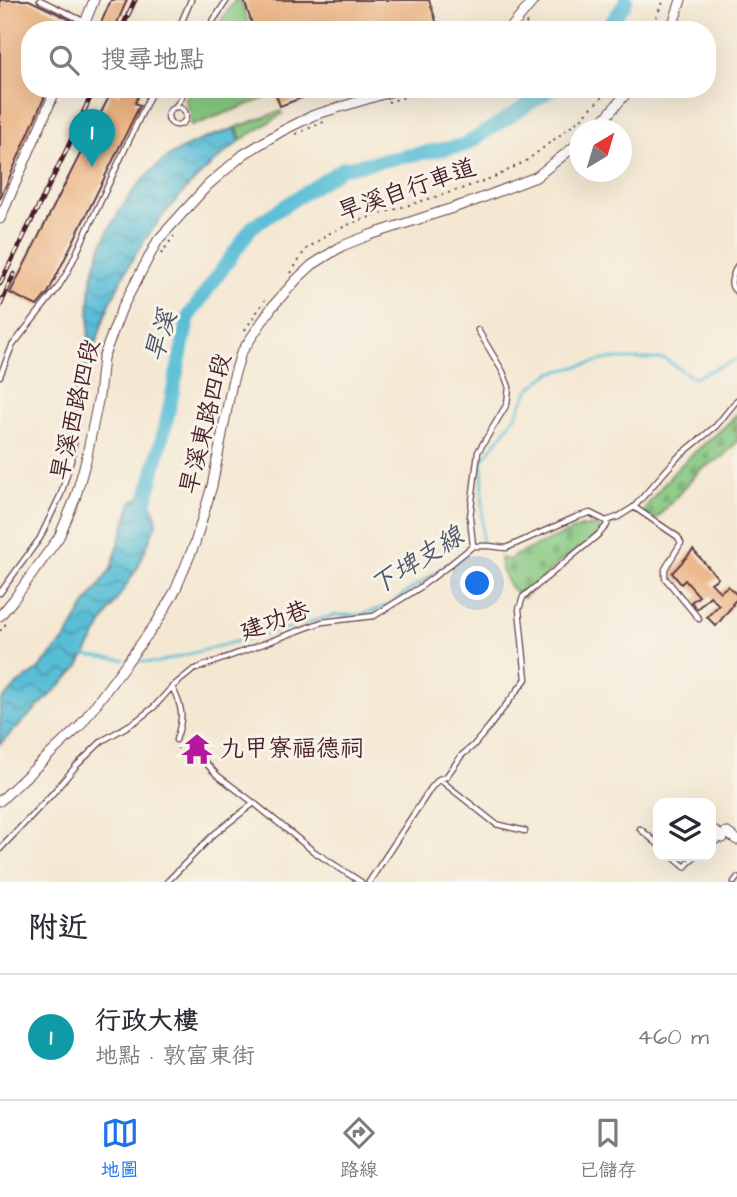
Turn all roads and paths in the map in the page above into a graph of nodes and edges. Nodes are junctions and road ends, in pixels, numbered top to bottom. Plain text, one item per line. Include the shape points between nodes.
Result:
1 (94, 0) edge
2 (191, 0) edge
3 (227, 0) edge
4 (534, 0) edge
5 (664, 0) edge
6 (681, 0) edge
7 (40, 2) edge
8 (75, 21) edge
9 (86, 21) edge
10 (182, 21) edge
11 (213, 21) edge
12 (516, 21) edge
13 (654, 21) edge
14 (674, 21) edge
15 (52, 98) edge
16 (149, 98) edge
17 (370, 98) edge
18 (402, 98) edge
19 (600, 98) edge
20 (622, 98) edge
21 (181, 99) joint
22 (389, 102) dead end
23 (175, 108) junction
24 (183, 110) junction
25 (604, 119) edge
26 (330, 120) dead end
27 (294, 135) dead end
28 (569, 150) edge
29 (1, 212) edge
30 (176, 233) dead end
31 (156, 262) dead end
32 (737, 266) edge
33 (289, 276) dead end
34 (737, 292) edge
35 (271, 295) dead end
36 (478, 330) dead end
37 (242, 338) dead end
38 (0, 376) edge
39 (81, 396) dead end
40 (737, 400) edge
41 (634, 507) junction
42 (606, 521) junction
43 (473, 547) junction
44 (0, 593) edge
45 (0, 616) edge
46 (12, 616) dead end
47 (699, 619) dead end
48 (0, 631) edge
49 (172, 687) junction
50 (176, 740) joint
51 (202, 759) joint
52 (439, 779) junction
53 (0, 801) edge
54 (254, 803) junction
55 (640, 830) dead end
56 (525, 831) dead end
57 (716, 832) edge
58 (723, 838) junction
59 (653, 840) edge
60 (737, 840) edge
61 (716, 842) edge
62 (0, 849) edge
63 (166, 882) edge
64 (361, 882) edge
65 (369, 882) edge

1 - 9 street
2 - 10 lane
3 - 11 lane
4 - 12 street
5 - 13 path
6 - 14 street
7 - 8 lane
15 - 29 street
16 - 38 lane via 68,271 12,346
17 - 45 street, 旱溪西路四段 via 314,115 244,154 208,185 158,240 122,308 103,358 75,499 58,537
18 - 22 path
19 - 33 path, 旱溪自行車道 via 526,161 497,176 330,233 305,250
20 - 25 street
21 - 23 lane
21 - 24 lane
23 - 24 lane
23 - 24 lane via 168,117 175,125 186,120
26 - 27 path
28 - 53 street, 旱溪東路四段 via 536,177 342,246 312,265 272,307 241,354 195,543 158,622 79,727
30 - 31 path
32 - 34 lane via 731,283
35 - 37 path
36 - 43 lane via 509,387 507,404 478,452 470,517
39 - 44 lane via 61,494 40,538
40 - 41 lane
41 - 42 lane
41 - 47 lane via 678,537 681,544 665,569 665,578
42 - 43 lane via 590,513 506,548
42 - 52 lane via 599,534 523,597 519,609 526,679 474,746
43 - 49 lane, 建功巷 via 374,615 322,622 193,670
46 - 48 path
49 - 50 lane via 182,713
49 - 62 lane, 建功巷 via 136,721 102,741
50 - 51 path via 186,757
51 - 54 lane
52 - 56 lane via 496,824
52 - 65 lane
54 - 63 lane via 213,835
54 - 64 lane via 313,851
55 - 59 lane
57 - 58 street
58 - 60 street via 726,832
58 - 61 lane

